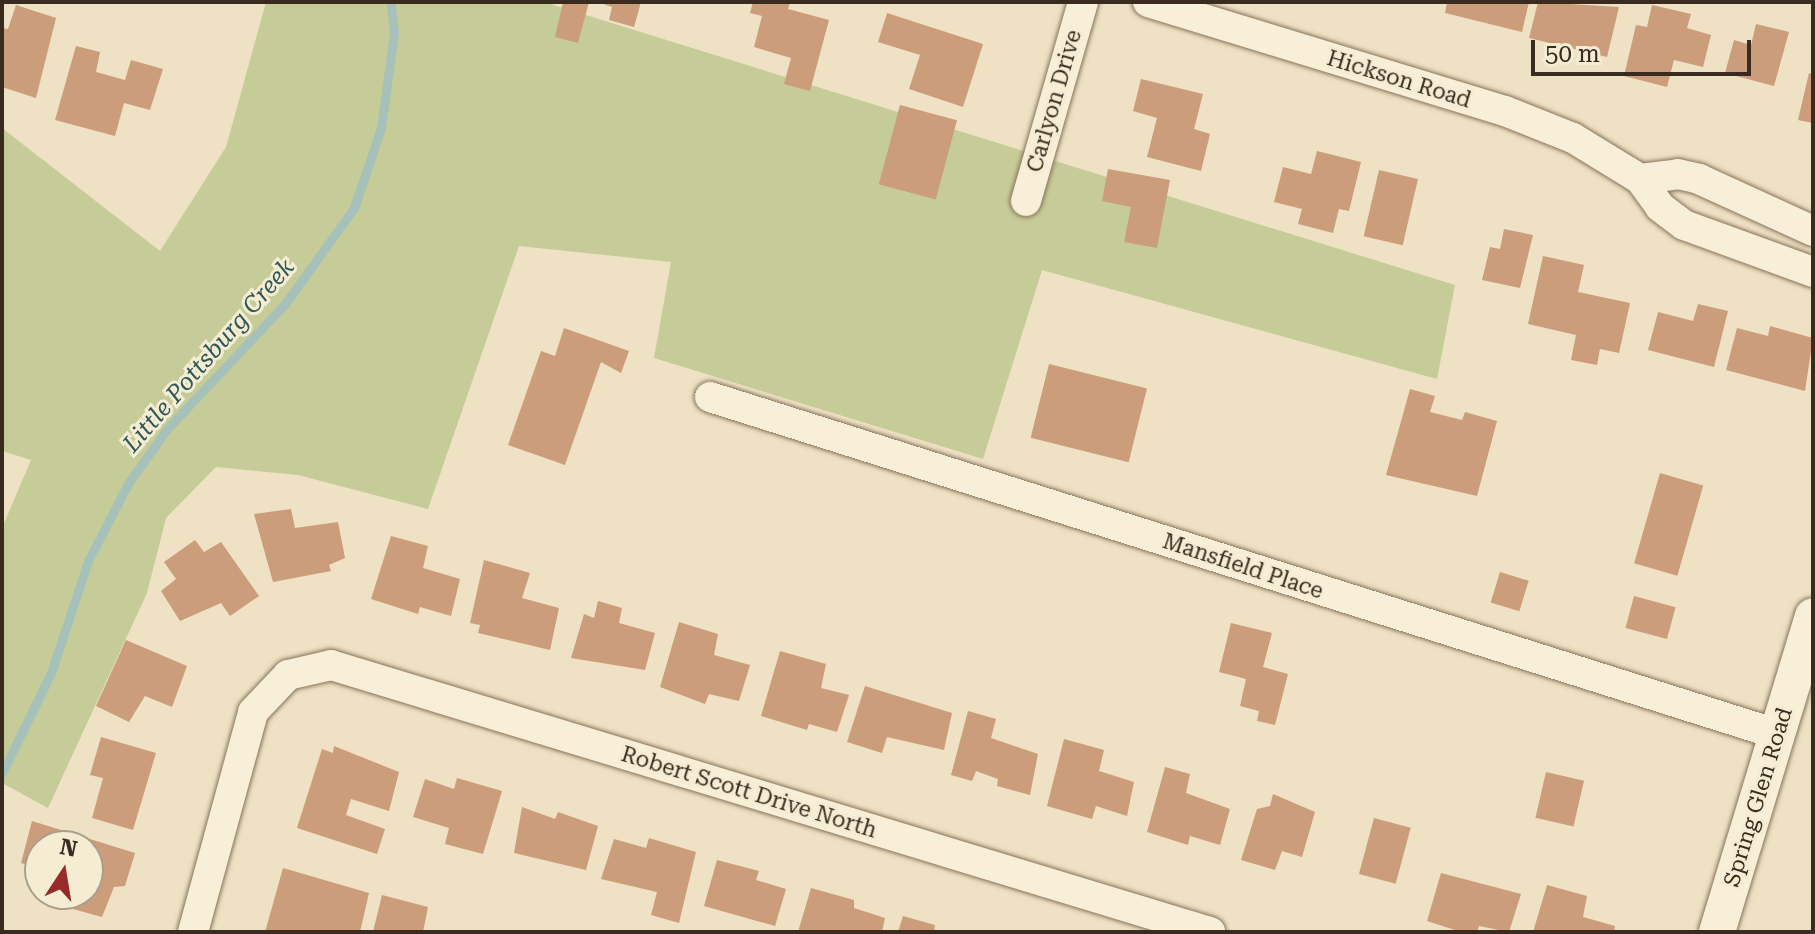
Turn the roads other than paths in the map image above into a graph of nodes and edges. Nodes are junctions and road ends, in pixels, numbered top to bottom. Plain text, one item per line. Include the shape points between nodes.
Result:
1 (1083, 2) edge
2 (1148, 2) edge
3 (1640, 179) junction
4 (1026, 201) dead end
5 (1813, 231) edge
6 (1813, 272) edge
7 (710, 397) dead end
8 (1813, 616) edge
9 (1803, 684) edge
10 (1777, 734) junction
11 (193, 932) edge
12 (1210, 932) edge
13 (1717, 932) edge

1 - 4 street, Carlyon Drive
2 - 3 street, Hickson Road via 1505,111 1573,138
3 - 5 street via 1678,174 1699,179
3 - 6 street, Hickson Road via 1660,207 1684,225
7 - 10 street, Mansfield Place
8 - 9 street, Spring Glen Road
9 - 10 street, Spring Glen Road
10 - 13 street, Spring Glen Road
11 - 12 street, Robert Scott Drive North via 253,712 288,675 331,665

